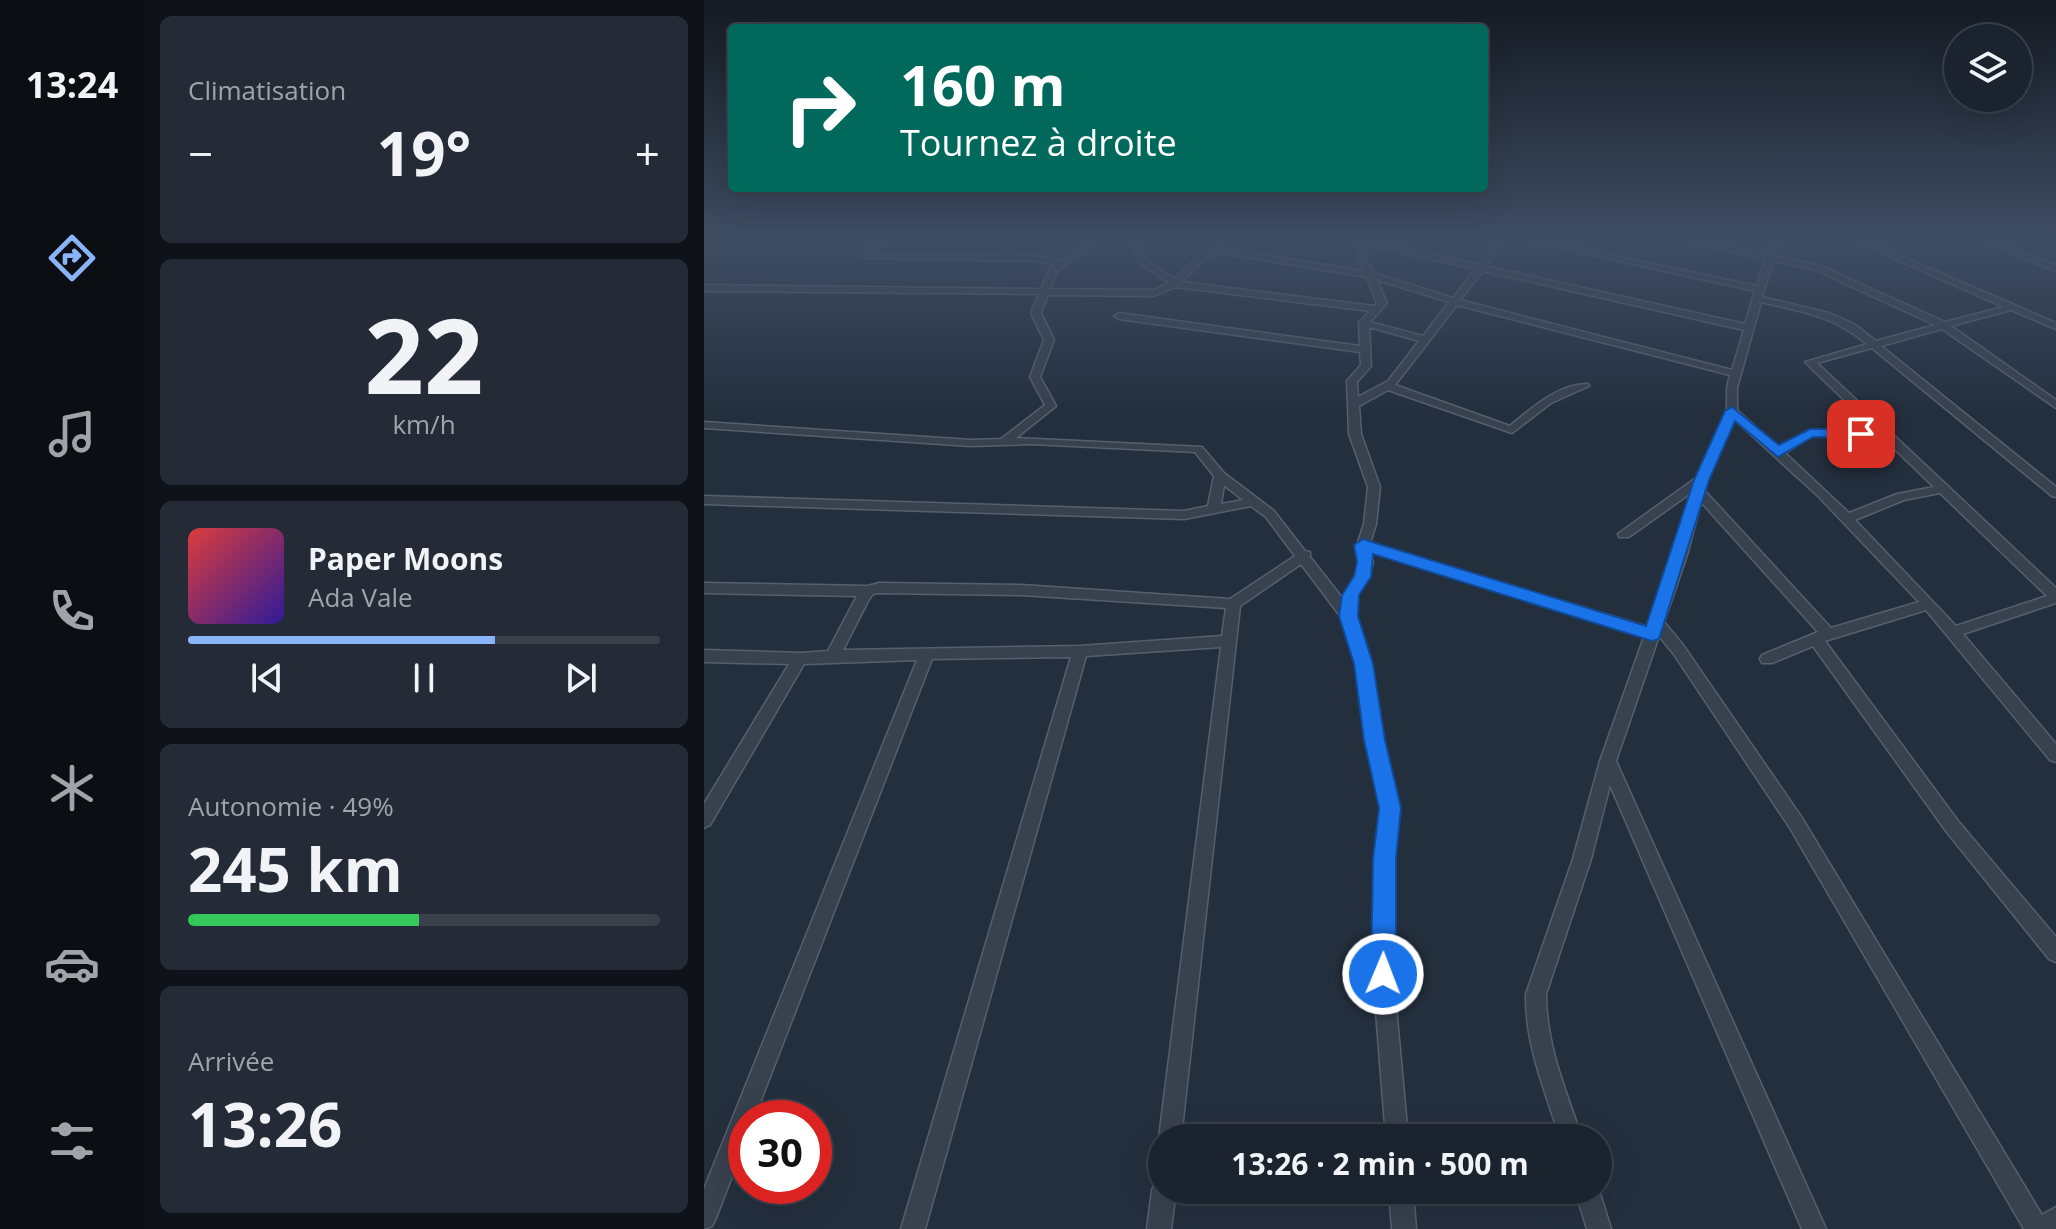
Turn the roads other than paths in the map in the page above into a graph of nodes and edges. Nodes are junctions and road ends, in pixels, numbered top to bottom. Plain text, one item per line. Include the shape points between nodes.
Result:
1 (1041, 298) edge
2 (1291, 298) edge
3 (1379, 298) edge
4 (1446, 298) edge
5 (1456, 298) edge
6 (1607, 298) edge
7 (1759, 298) edge
8 (1774, 298) edge
9 (1885, 298) edge
10 (1992, 298) edge
11 (1454, 301) junction
12 (2012, 307) junction
13 (1375, 309) junction
14 (2056, 311) edge
15 (1119, 316) dead end
16 (2039, 318) junction
17 (1364, 323) junction
18 (1943, 325) junction
19 (2054, 326) edge
20 (1750, 328) junction
21 (1425, 340) junction
22 (1870, 344) junction
23 (1366, 350) junction
24 (1737, 374) junction
25 (1387, 386) junction
26 (1584, 386) dead end
27 (1352, 405) junction
28 (2056, 405) edge
29 (1732, 411) junction
30 (704, 425) edge
31 (1875, 426) junction
32 (1005, 441) junction
33 (1778, 452) junction
34 (1220, 476) junction
35 (1700, 485) junction
36 (1942, 489) junction
37 (2056, 493) edge
38 (704, 500) edge
39 (1252, 502) junction
40 (1214, 509) junction
41 (1848, 518) junction
42 (1624, 534) dead end
43 (1363, 545) junction
44 (1305, 555) junction
45 (704, 588) edge
46 (868, 591) junction
47 (2056, 597) edge
48 (1233, 604) junction
49 (1929, 604) junction
50 (1348, 616) junction
51 (1654, 629) junction
52 (1954, 632) junction
53 (1822, 636) junction
54 (1230, 641) junction
55 (1080, 651) junction
56 (927, 654) junction
57 (704, 656) edge
58 (833, 656) junction
59 (1767, 659) dead end
60 (798, 661) junction
61 (2056, 755) edge
62 (1608, 761) junction
63 (704, 820) edge
64 (2056, 952) edge
65 (1172, 1124) edge
66 (1396, 1124) edge
67 (1567, 1124) edge
68 (1162, 1204) edge
69 (1402, 1204) edge
70 (1591, 1204) edge
71 (704, 1218) edge
72 (2056, 1219) edge
73 (913, 1229) edge
74 (1159, 1229) edge
75 (1404, 1229) edge
76 (1599, 1229) edge
77 (1814, 1229) edge
78 (2039, 1229) edge

1 - 32 street via 1036,313 1049,340 1035,377 1051,406
2 - 13 street
3 - 13 street via 1382,303
4 - 11 street
5 - 11 street
6 - 20 street
7 - 20 street
8 - 22 street via 1851,326
9 - 18 street
10 - 12 street
11 - 21 street
11 - 24 street
12 - 16 street
12 - 18 street
13 - 17 street
14 - 16 street
15 - 23 street
16 - 19 street
17 - 21 street
17 - 23 street
18 - 22 street
18 - 28 street
20 - 24 street
21 - 25 street
22 - 31 street via 1810,362
22 - 37 street
23 - 27 street via 1366,366 1352,381
24 - 29 street
25 - 26 street via 1512,430 1547,401
25 - 27 street
27 - 43 street via 1355,434 1374,487
29 - 33 street
29 - 35 street
30 - 32 street
31 - 33 street via 1868,433 1810,433
31 - 36 street
32 - 34 street via 1190,447 1203,452
33 - 41 street
34 - 39 street
34 - 40 street
35 - 42 street
35 - 51 street
35 - 53 street
36 - 41 street via 1901,497
36 - 47 street
38 - 40 street via 1184,515
39 - 40 street
39 - 44 street via 1270,514
41 - 49 street
43 - 50 street via 1366,562 1350,595
43 - 51 street
44 - 48 street
44 - 50 street
45 - 46 street
46 - 48 street via 1021,590
46 - 58 street
47 - 52 street
48 - 54 street
49 - 52 street
49 - 53 street
50 - 66 street via 1364,664 1390,808 1383,974
51 - 62 street
51 - 78 street via 1678,649 1796,823
52 - 61 street
53 - 59 street
53 - 64 street via 1952,826
54 - 55 street
54 - 65 street
55 - 56 street
55 - 73 street
56 - 58 street
56 - 71 street
57 - 60 street via 751,654
58 - 60 street
60 - 63 street
62 - 67 street via 1582,859 1536,994 1539,1033
62 - 77 street
68 - 74 street
69 - 75 street
70 - 76 street
72 - 78 street

